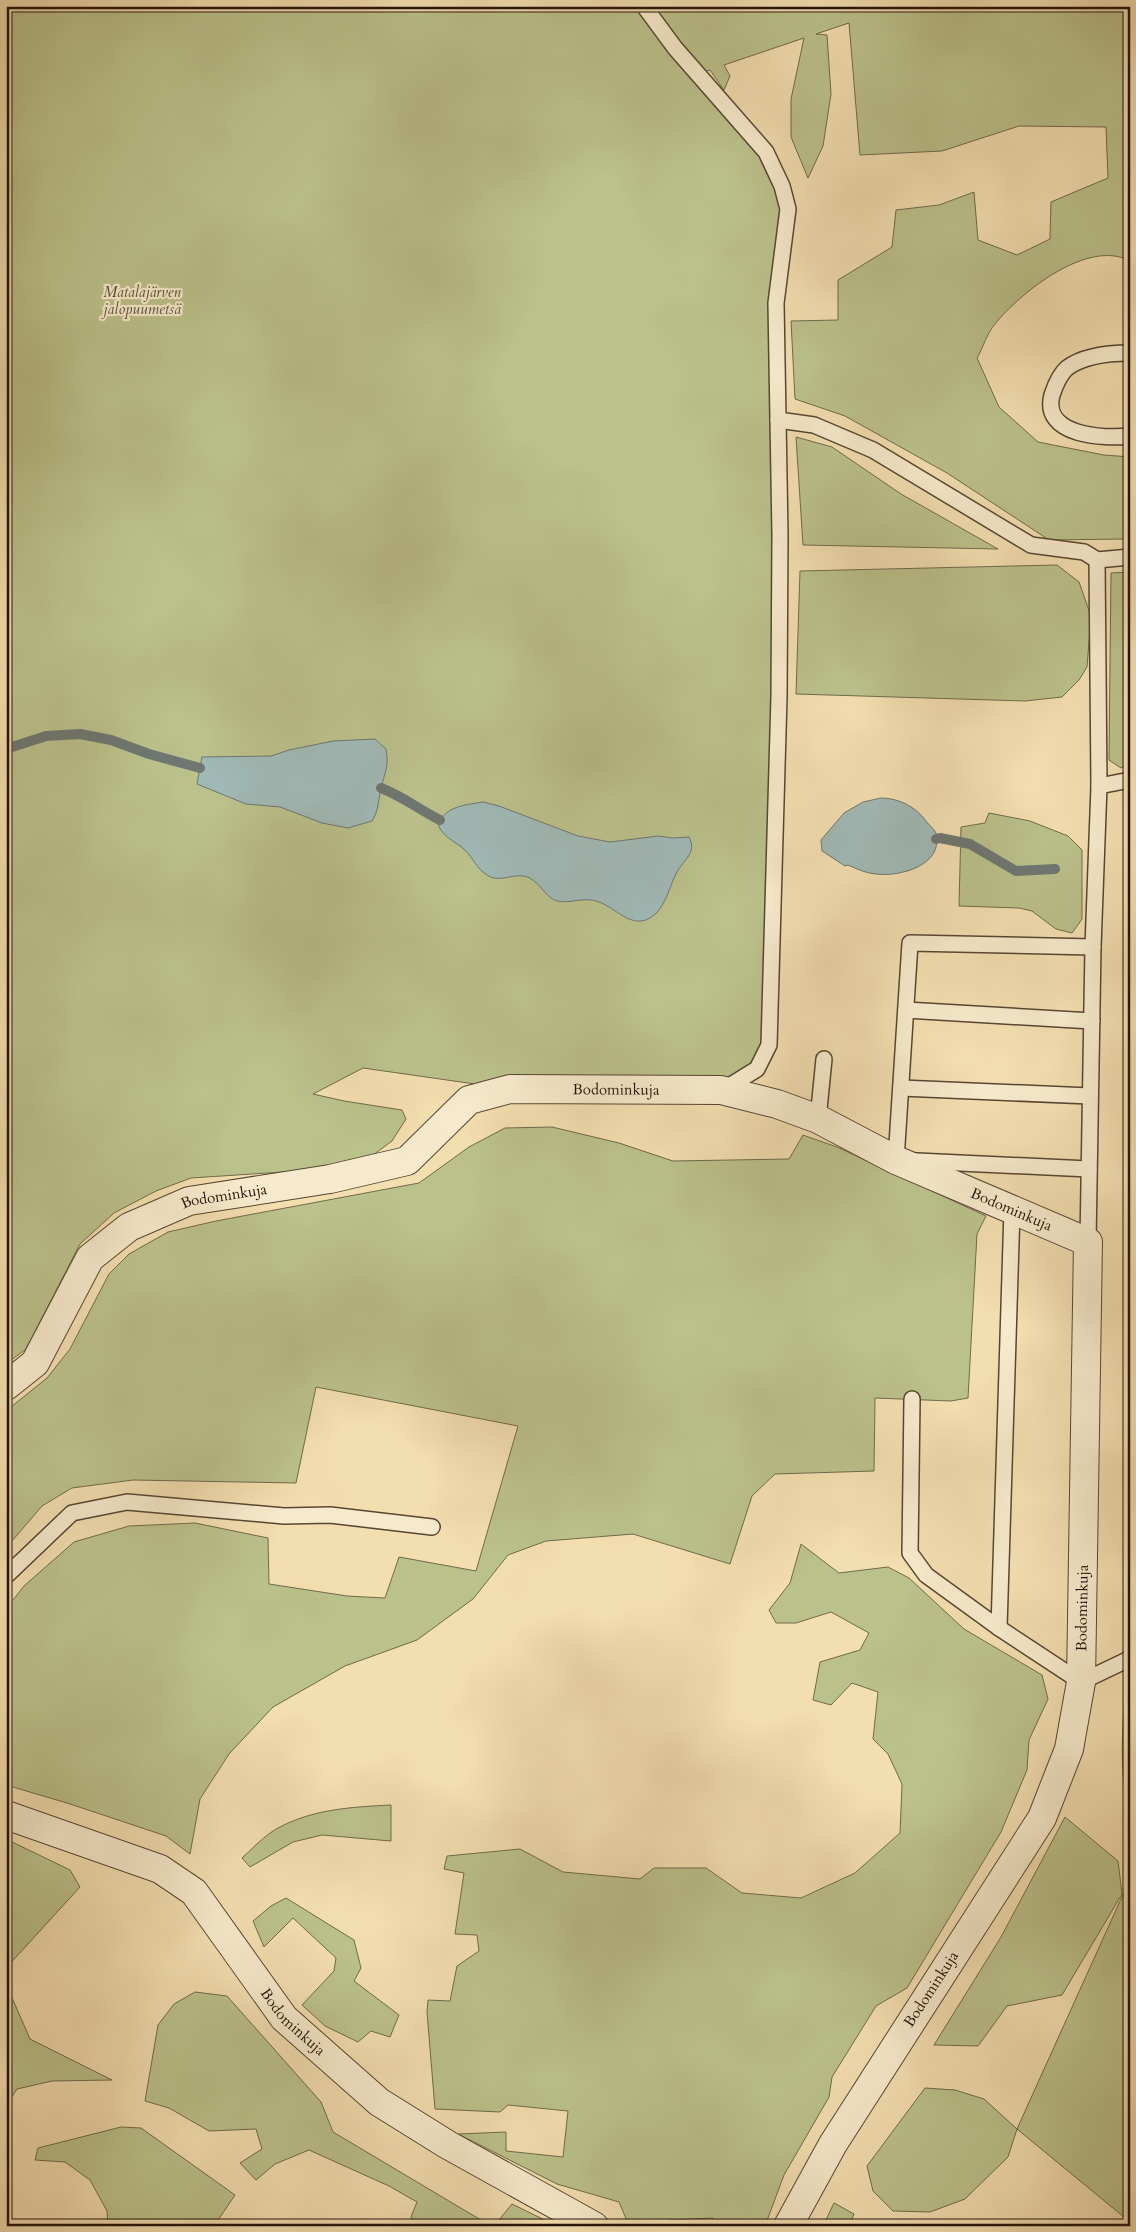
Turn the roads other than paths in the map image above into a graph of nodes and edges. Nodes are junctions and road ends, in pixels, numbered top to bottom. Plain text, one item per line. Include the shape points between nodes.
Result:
1 (644, 6) edge
2 (1130, 353) edge
3 (778, 420) junction
4 (1130, 436) edge
5 (1130, 557) edge
6 (1097, 560) junction
7 (1130, 780) edge
8 (1099, 786) junction
9 (1093, 947) junction
10 (906, 1010) junction
11 (1092, 1021) junction
12 (824, 1059) dead end
13 (901, 1088) junction
14 (721, 1090) junction
15 (1090, 1096) junction
16 (818, 1119) junction
17 (896, 1160) junction
18 (1089, 1169) junction
19 (1012, 1210) junction
20 (1088, 1242) junction
21 (6, 1386) edge
22 (912, 1399) dead end
23 (432, 1527) dead end
24 (6, 1576) edge
25 (999, 1628) junction
26 (1130, 1657) edge
27 (1081, 1682) junction
28 (6, 1815) edge
29 (594, 2226) edge
30 (788, 2226) edge

1 - 3 lane via 675,48 766,152 782,186 788,209 776,303
2 - 4 lane via 1080,361 1061,376 1051,401 1056,419 1075,432 1092,436
3 - 6 lane via 814,425 873,450 1031,544 1084,552
3 - 14 lane via 779,697 769,1046 757,1070
5 - 6 lane
6 - 8 lane
7 - 8 lane
8 - 9 lane
9 - 10 lane via 910,943
9 - 11 lane
10 - 11 lane
10 - 13 lane
11 - 15 lane
12 - 16 lane
13 - 15 lane
13 - 17 lane
14 - 16 street, Bodominkuja via 777,1104
14 - 21 street, Bodominkuja via 510,1089 470,1100 407,1161 330,1179 189,1200 129,1227 90,1258 35,1363
15 - 18 lane
16 - 17 street, Bodominkuja
17 - 18 lane
17 - 19 street, Bodominkuja
18 - 20 lane
19 - 20 street, Bodominkuja
19 - 25 lane
20 - 27 street, Bodominkuja
22 - 25 lane via 910,1553 926,1575
23 - 24 lane via 330,1515 284,1516 127,1502 72,1512
25 - 27 lane
26 - 27 lane
27 - 30 street, Bodominkuja via 1068,1749 1042,1818 833,2144
28 - 29 street, Bodominkuja via 160,1868 194,1892 284,2018 379,2102 448,2145

